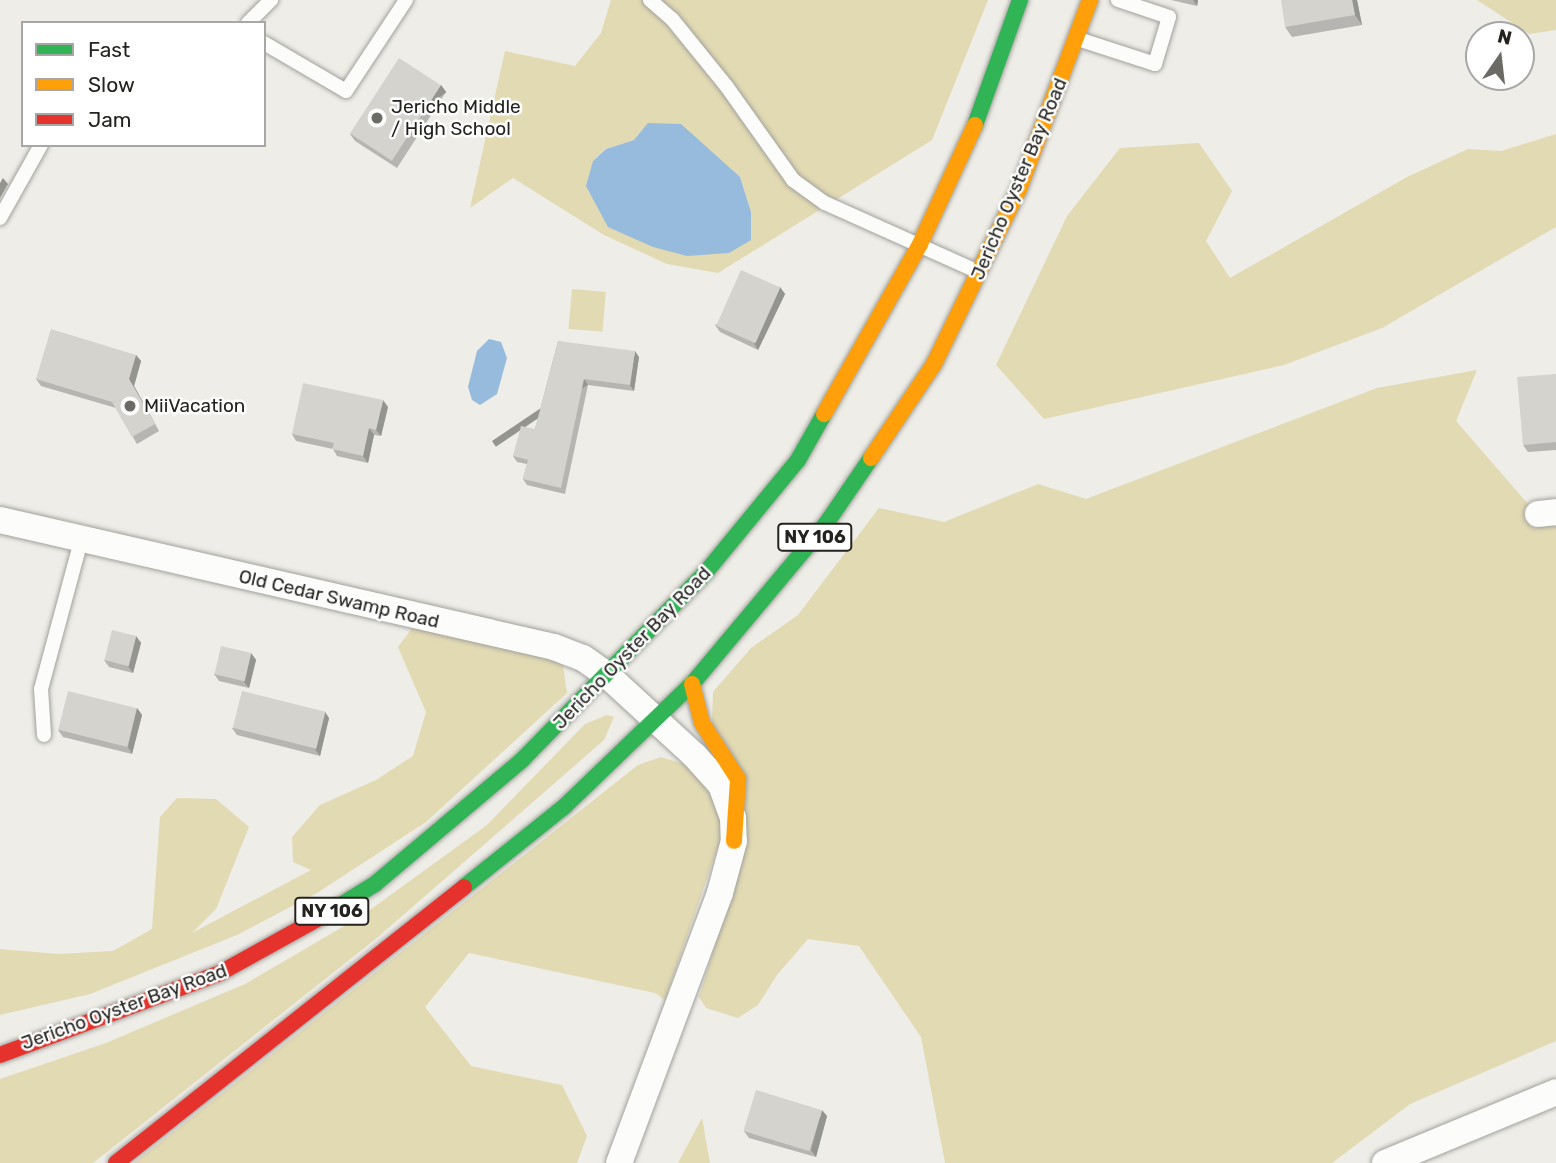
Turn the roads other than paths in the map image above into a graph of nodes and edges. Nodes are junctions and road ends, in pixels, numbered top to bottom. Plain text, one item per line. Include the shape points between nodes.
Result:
1 (271, 0) edge
2 (406, 0) edge
3 (650, 0) edge
4 (1020, 0) edge
5 (1090, 0) edge
6 (1118, 0) edge
7 (250, 21) edge
8 (1077, 38) junction
9 (266, 44) edge
10 (40, 147) edge
11 (0, 218) edge
12 (920, 244) junction
13 (981, 274) junction
14 (0, 520) edge
15 (81, 541) junction
16 (607, 675) junction
17 (692, 684) junction
18 (658, 718) junction
19 (44, 735) dead end
20 (734, 841) junction
21 (0, 1040) edge
22 (31, 1040) junction
23 (0, 1055) edge
24 (1556, 1092) edge
25 (116, 1163) edge
26 (619, 1163) edge
27 (1385, 1163) edge

1 - 7 lane
2 - 9 lane via 346,91
3 - 12 lane via 673,19 793,180 825,204
4 - 12 main road, Jericho Oyster Bay Road / NY 106 via 969,142
5 - 8 main road, Jericho Oyster Bay Road / NY 106
6 - 8 lane via 1170,17 1155,64
8 - 13 main road, Jericho Oyster Bay Road / NY 106
10 - 11 lane
12 - 13 lane
12 - 16 main road, Jericho Oyster Bay Road / NY 106 via 797,460 706,572
13 - 17 main road, Jericho Oyster Bay Road / NY 106 via 934,364 826,524
14 - 15 street, Old Cedar Swamp Road
15 - 16 street, Old Cedar Swamp Road via 554,647 583,658
15 - 19 lane via 41,689
16 - 18 street, Old Cedar Swamp Road
16 - 22 main road, Jericho Oyster Bay Road / NY 106 via 522,760 375,884 273,947 220,973
17 - 18 main road, Jericho Oyster Bay Road / NY 106
17 - 20 main road via 707,734 738,779
18 - 20 street via 721,785 733,818
18 - 25 main road, Jericho Oyster Bay Road / NY 106 via 564,807
20 - 26 street via 720,893
21 - 22 main road
22 - 23 main road, Jericho Oyster Bay Road / NY 106
24 - 27 street

